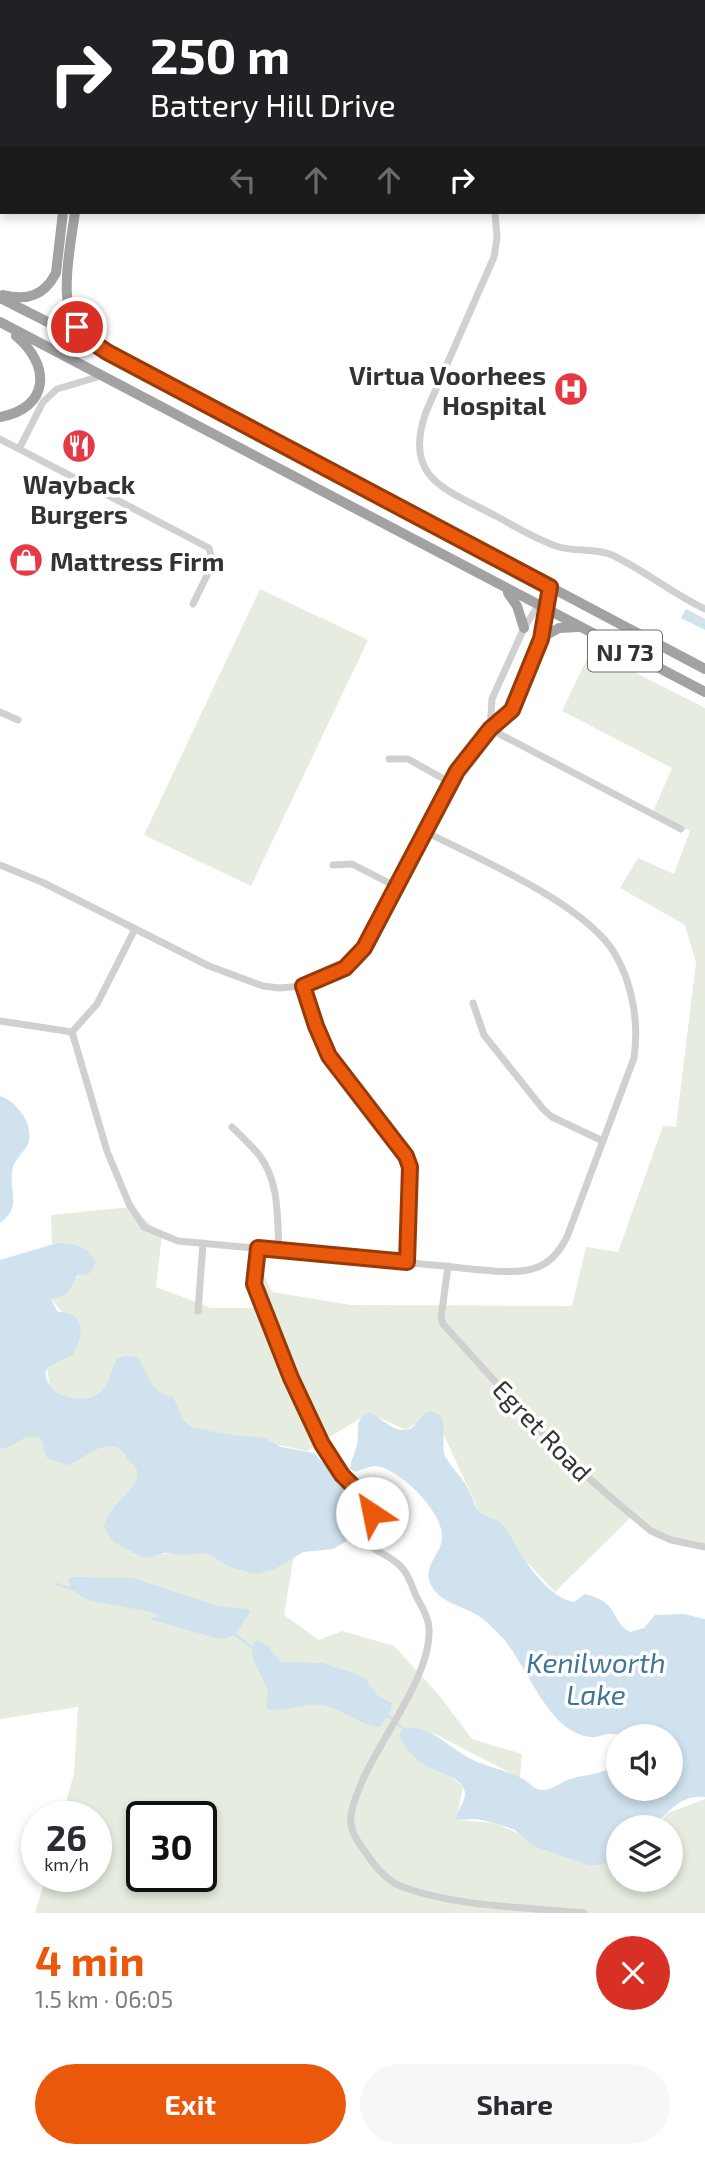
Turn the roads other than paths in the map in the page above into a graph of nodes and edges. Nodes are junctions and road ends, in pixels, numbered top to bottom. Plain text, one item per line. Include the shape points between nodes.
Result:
1 (63, 214) edge
2 (75, 214) edge
3 (495, 214) edge
4 (0, 296) edge
5 (0, 322) edge
6 (107, 352) junction
7 (101, 376) junction
8 (0, 417) edge
9 (0, 439) edge
10 (19, 449) junction
11 (550, 587) junction
12 (504, 588) junction
13 (193, 604) dead end
14 (542, 608) junction
15 (705, 609) edge
16 (579, 627) junction
17 (524, 628) junction
18 (541, 639) junction
19 (705, 668) edge
20 (705, 692) edge
21 (0, 712) edge
22 (18, 720) dead end
23 (490, 729) junction
24 (389, 760) dead end
25 (451, 783) junction
26 (681, 829) dead end
27 (426, 832) junction
28 (0, 865) edge
29 (333, 865) dead end
30 (397, 887) junction
31 (135, 929) junction
32 (303, 986) junction
33 (473, 1003) dead end
34 (0, 1021) edge
35 (72, 1032) junction
36 (232, 1127) dead end
37 (603, 1141) junction
38 (203, 1243) junction
39 (258, 1248) junction
40 (279, 1250) junction
41 (407, 1262) junction
42 (448, 1266) junction
43 (198, 1311) dead end
44 (705, 1547) edge
45 (584, 1913) edge

1 - 4 highway via 57,273 52,282 36,296
2 - 6 highway via 68,308 82,335
3 - 15 street via 495,257 422,422 421,461 429,474 456,496 550,544 613,556
4 - 6 highway, NJ 73
5 - 7 highway, NJ 73
5 - 8 highway via 32,352 40,382 22,410
6 - 11 highway, NJ 73
7 - 10 street via 57,389 43,402
7 - 12 highway, NJ 73
9 - 10 street
10 - 13 street via 209,548 213,563
11 - 14 street
11 - 19 highway, NJ 73
12 - 14 highway, NJ 73
12 - 17 highway via 517,606
14 - 16 highway, NJ 73
14 - 17 street
14 - 18 street
16 - 18 highway via 559,628
16 - 20 highway, NJ 73
17 - 23 street via 492,699
18 - 23 street via 512,710
21 - 22 street
23 - 25 street
23 - 26 street
24 - 25 street via 408,759
25 - 27 street
27 - 30 street
27 - 37 street via 514,876 576,914 614,953 634,1009 636,1039 634,1058
28 - 31 street
29 - 30 street via 352,864
30 - 32 street via 364,948 345,968
31 - 32 street via 239,979 279,988
31 - 35 street via 97,1004
32 - 41 street via 329,1056 406,1156 410,1167
33 - 37 street via 484,1035 542,1109
34 - 35 street
35 - 38 street via 107,1151 129,1204 144,1227 153,1232
36 - 40 street via 259,1155 272,1179
37 - 42 street via 558,1254 526,1271
38 - 39 street
38 - 43 street
39 - 40 street
39 - 45 street via 254,1284 317,1434 342,1475 370,1508 372,1547 405,1571 429,1628 427,1657 357,1795 351,1815 356,1838 397,1885 439,1897
40 - 41 street
41 - 42 street
42 - 44 street, Egret Road via 443,1324 546,1438 651,1531

